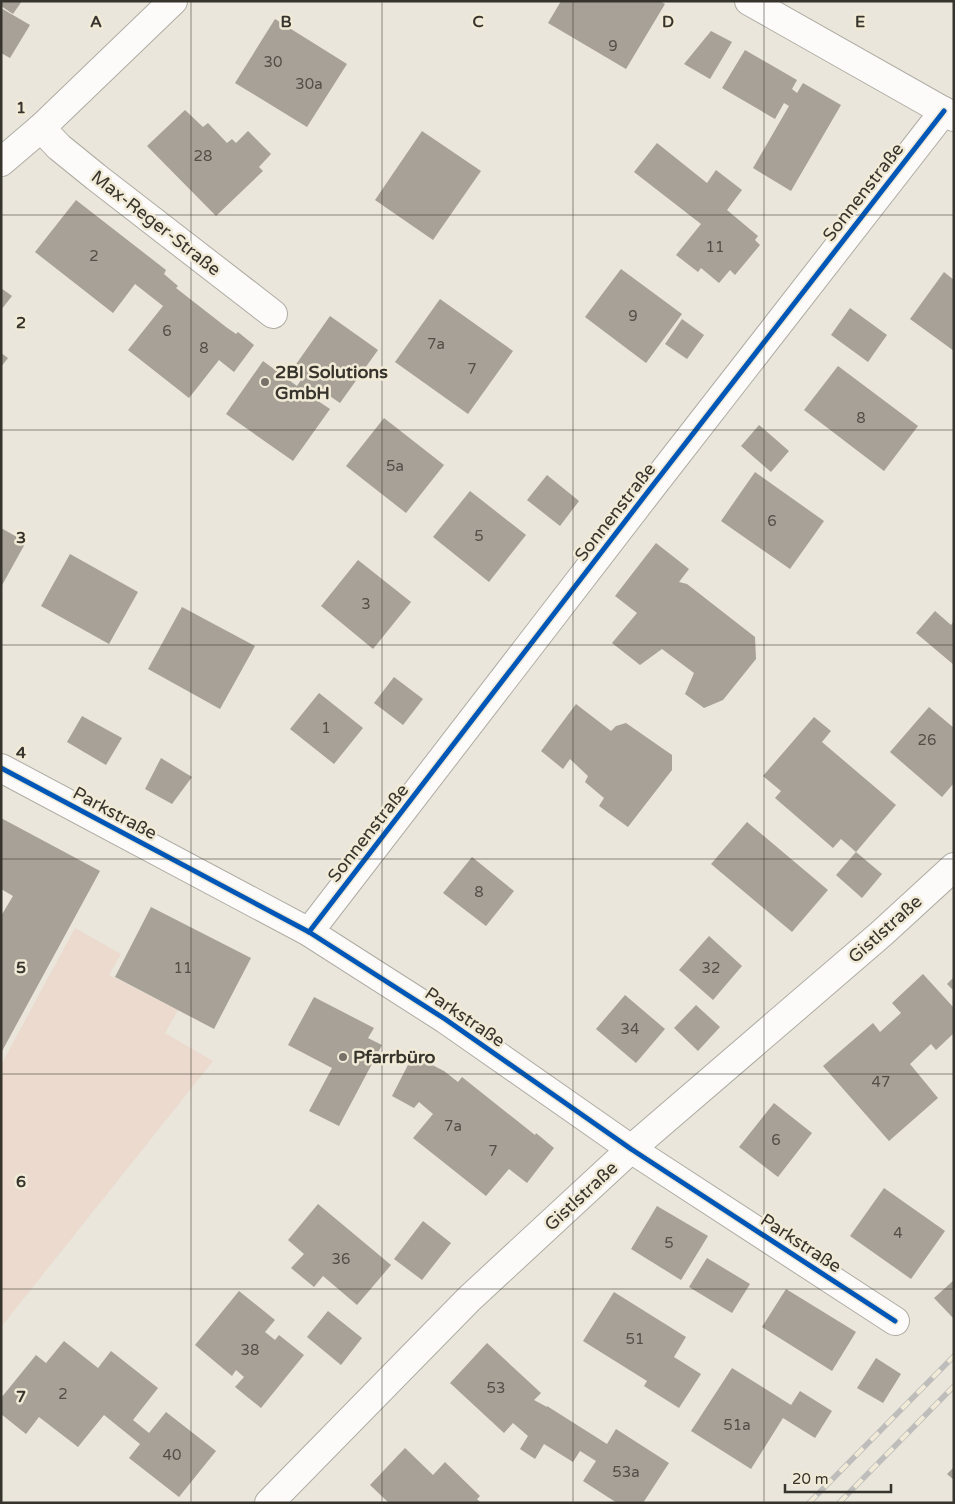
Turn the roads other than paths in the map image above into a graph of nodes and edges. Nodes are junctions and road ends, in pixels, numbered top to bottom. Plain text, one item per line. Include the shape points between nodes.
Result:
1 (173, 1) edge
2 (749, 1) edge
3 (949, 114) edge
4 (41, 128) junction
5 (1, 162) edge
6 (273, 314) dead end
7 (1, 768) edge
8 (954, 867) edge
9 (309, 932) junction
10 (631, 1149) junction
11 (895, 1321) dead end
12 (269, 1503) edge

1 - 4 street
2 - 3 street
3 - 9 street, Sonnenstraße via 650,488
4 - 5 street
4 - 6 street, Max-Reger-Straße via 96,177
7 - 9 street, Parkstraße
8 - 10 street, Gistlstraße
9 - 10 street, Parkstraße via 445,1019
10 - 11 street, Parkstraße
10 - 12 street, Gistlstraße via 470,1299

